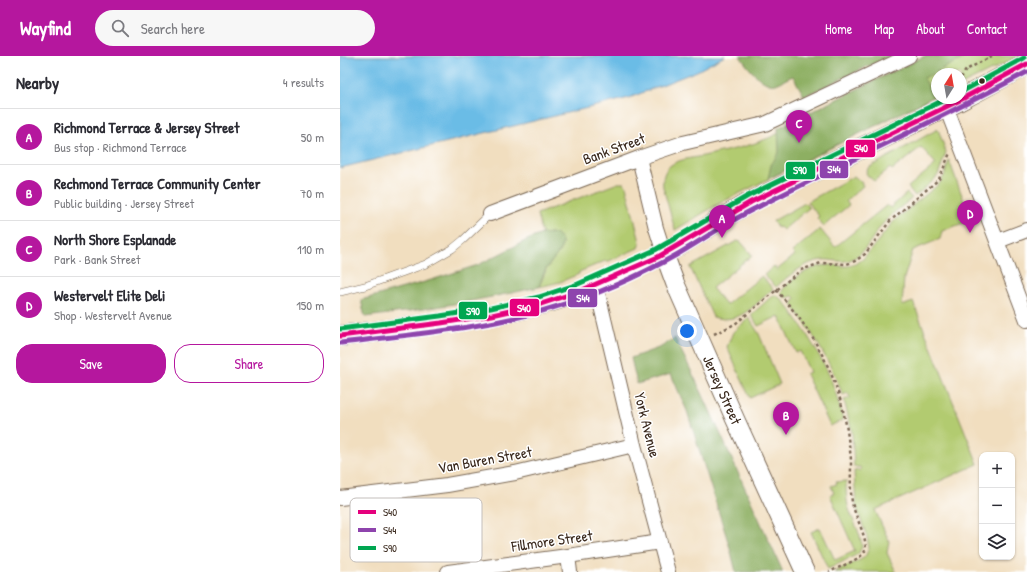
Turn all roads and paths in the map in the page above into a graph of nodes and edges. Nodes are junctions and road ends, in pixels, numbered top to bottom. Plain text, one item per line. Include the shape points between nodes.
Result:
1 (909, 56) edge
2 (992, 56) edge
3 (1027, 64) edge
4 (967, 69) edge
5 (946, 106) junction
6 (950, 153) dead end
7 (639, 158) junction
8 (490, 214) joint
9 (1027, 230) edge
10 (998, 241) junction
11 (664, 253) junction
12 (596, 285) junction
13 (776, 290) junction
14 (340, 292) edge
15 (1027, 320) edge
16 (713, 334) dead end
17 (340, 336) edge
18 (634, 445) junction
19 (340, 498) edge
20 (660, 542) junction
21 (568, 556) junction
22 (448, 572) edge
23 (570, 572) edge
24 (668, 572) edge
25 (805, 572) edge
26 (829, 572) edge

1 - 7 street, Bank Street via 765,124 683,143
2 - 4 path
3 - 5 main road
5 - 10 street
5 - 11 main road via 724,216
6 - 13 path via 939,179 890,221 865,254 855,262 828,262 810,266
7 - 8 street, Bank Street
7 - 11 street, Jersey Street
8 - 14 lane, Bank Street via 452,249 426,264 365,286
9 - 10 street
10 - 15 street
11 - 12 main road
11 - 25 street, Jersey Street via 728,405
12 - 17 main road via 541,304 511,311 450,322
12 - 18 street, York Avenue
13 - 16 path via 735,324
13 - 26 path via 809,332 834,378 846,424 852,500 866,546 864,553 857,559
18 - 19 street, Van Buren Street via 515,473 447,485
18 - 20 street, York Avenue
20 - 21 street, Fillmore Street
20 - 24 street, York Avenue
21 - 22 street, Fillmore Street
21 - 23 street

